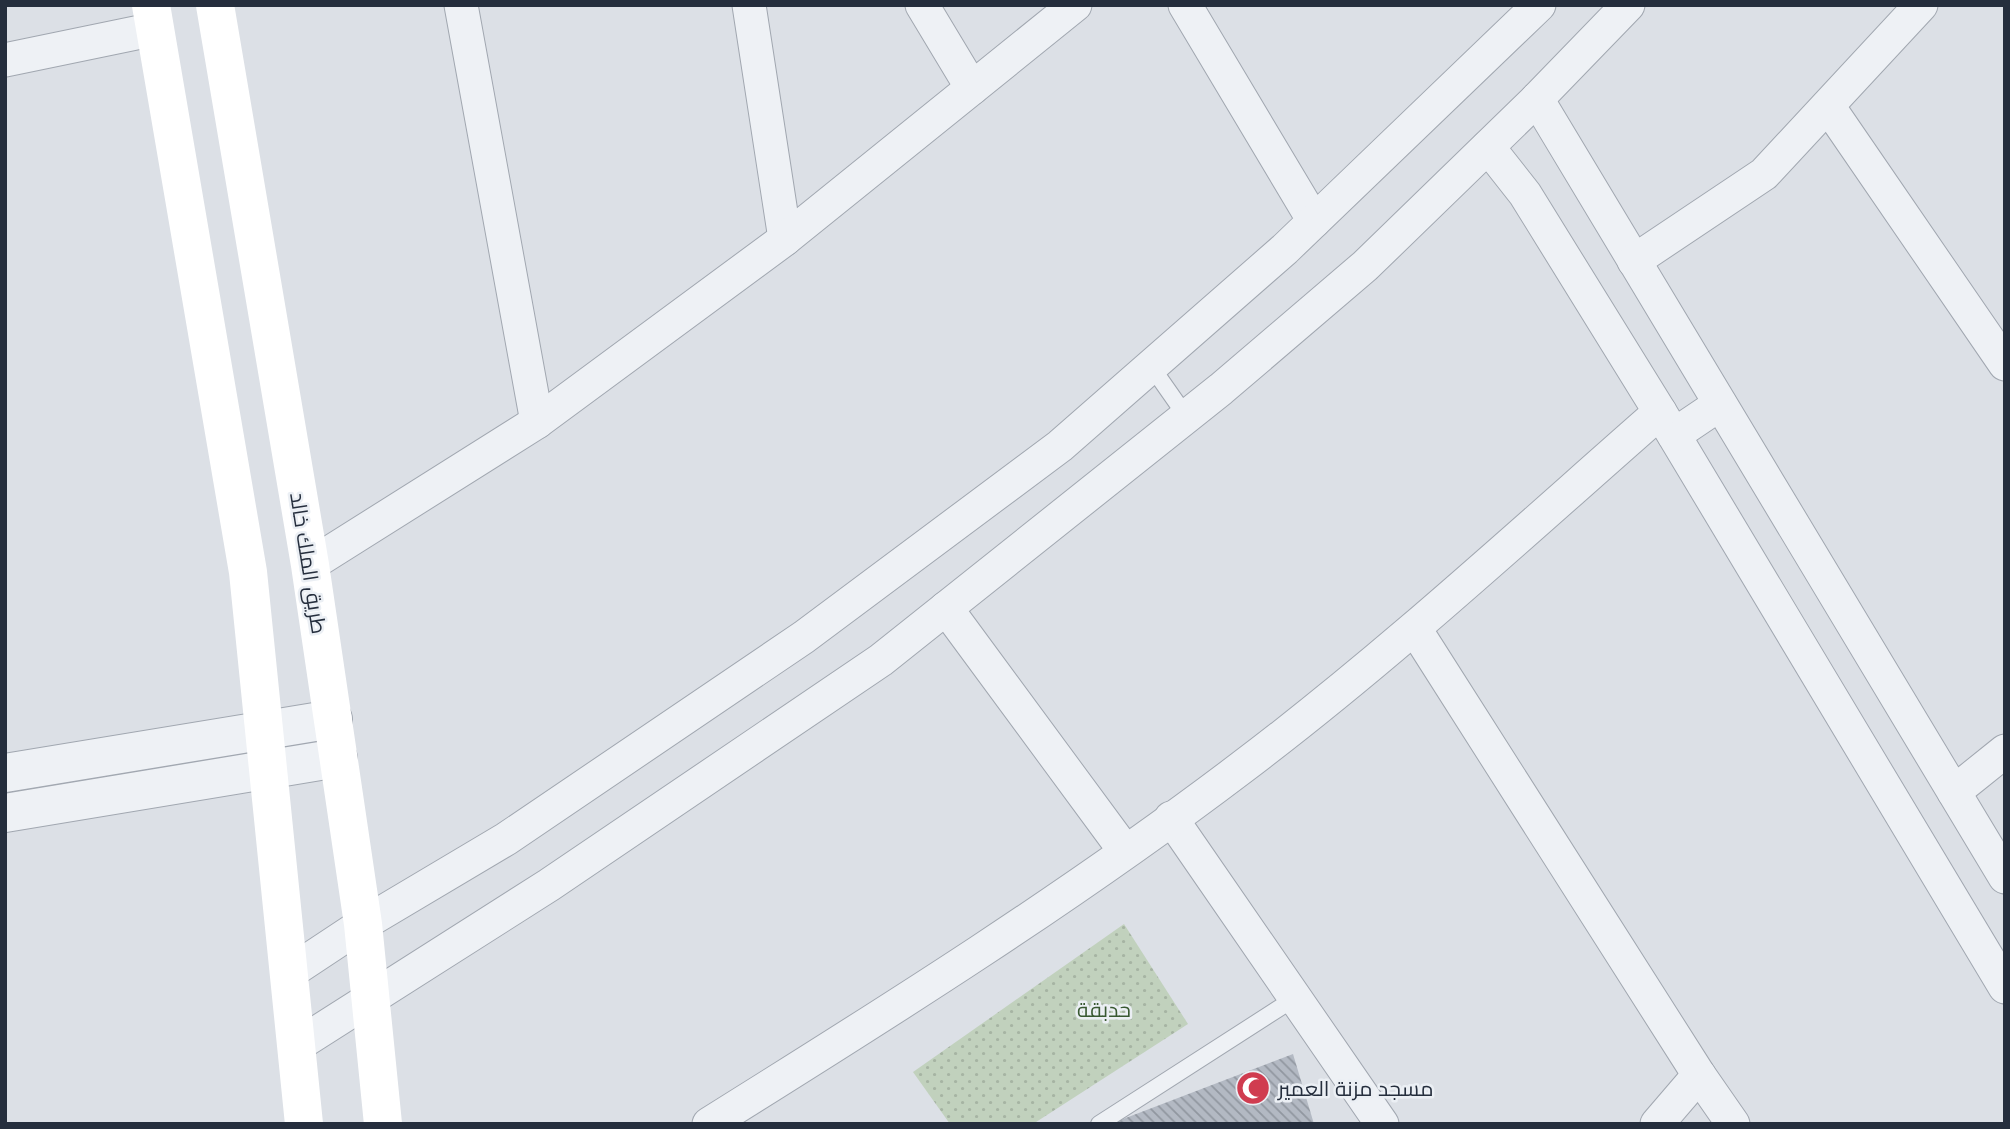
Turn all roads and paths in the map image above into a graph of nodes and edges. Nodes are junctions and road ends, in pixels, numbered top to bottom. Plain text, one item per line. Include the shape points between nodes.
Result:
1 (215, 5) edge
2 (461, 5) edge
3 (749, 5) edge
4 (922, 5) edge
5 (1075, 5) edge
6 (1185, 5) edge
7 (1539, 5) edge
8 (1628, 5) edge
9 (1920, 5) edge
10 (153, 17) edge
11 (5, 60) edge
12 (972, 88) junction
13 (1537, 99) junction
14 (1828, 106) junction
15 (1488, 147) junction
16 (1314, 221) junction
17 (785, 239) junction
18 (1634, 261) junction
19 (2001, 350) edge
20 (1151, 366) junction
21 (1720, 404) junction
22 (1186, 416) junction
23 (537, 422) junction
24 (1667, 423) junction
25 (310, 565) junction
26 (946, 608) junction
27 (1415, 628) junction
28 (332, 719) junction
29 (264, 729) junction
30 (2005, 751) edge
31 (338, 758) junction
32 (268, 768) junction
33 (5, 773) edge
34 (1954, 792) junction
35 (5, 813) edge
36 (1171, 818) junction
37 (1125, 851) junction
38 (2005, 877) edge
39 (363, 924) junction
40 (289, 973) junction
41 (2005, 987) edge
42 (1295, 998) junction
43 (370, 999) junction
44 (296, 1046) junction
45 (1699, 1075) junction
46 (304, 1124) edge
47 (383, 1124) edge
48 (709, 1124) edge
49 (1099, 1124) edge
50 (1382, 1124) edge
51 (1657, 1124) edge
52 (1733, 1124) edge

1 - 25 main road, طريق الملك خالد
2 - 23 street
3 - 17 street
4 - 12 street
5 - 12 street
6 - 16 street
7 - 16 street
8 - 13 street
9 - 14 street
10 - 11 street
10 - 29 main road via 248,572
12 - 17 street
13 - 15 street
13 - 18 street
14 - 18 street via 1764,174
14 - 19 street
15 - 22 street via 1365,266
15 - 24 street via 1525,194
16 - 20 street
17 - 23 street
18 - 21 street
20 - 22 lane
20 - 39 street via 1060,446 804,637 506,839
21 - 24 street
21 - 34 street
22 - 26 street
23 - 25 street
24 - 27 street
24 - 41 street
25 - 28 main road, طريق الملك خالد
26 - 37 street
26 - 43 street via 881,660 751,749
27 - 36 street via 1241,768
27 - 45 street
28 - 29 street
28 - 31 main road, طريق الملك خالد
29 - 32 main road
29 - 33 street
30 - 34 street
31 - 32 street
31 - 39 main road, طريق الملك خالد
32 - 35 street
32 - 40 main road
34 - 38 street
36 - 37 street
36 - 42 street
37 - 48 street via 905,1001
39 - 40 street
39 - 43 main road, طريق الملك خالد
40 - 44 main road
42 - 49 lane
42 - 50 street
43 - 44 street
43 - 47 main road, طريق الملك خالد
44 - 46 main road
45 - 51 street
45 - 52 street

